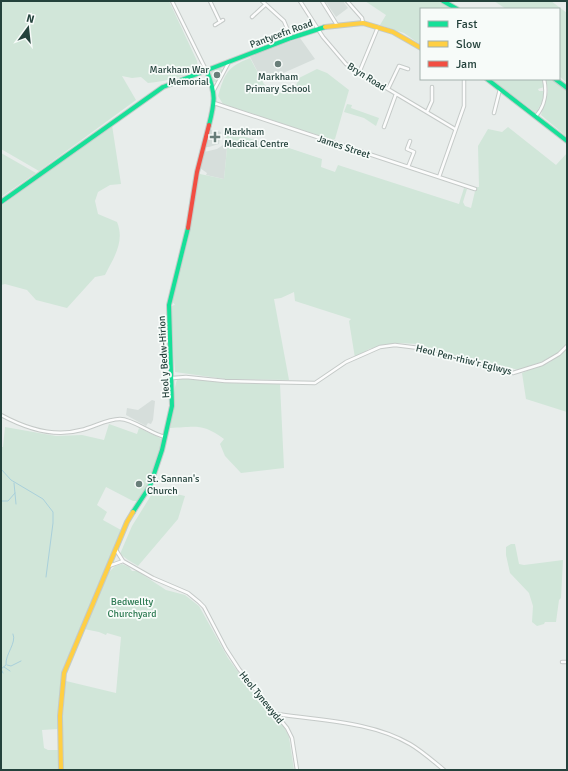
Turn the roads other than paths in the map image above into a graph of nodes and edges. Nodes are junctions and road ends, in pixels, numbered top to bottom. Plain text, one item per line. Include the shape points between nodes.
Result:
1 (172, 1) edge
2 (210, 1) edge
3 (262, 1) edge
4 (300, 1) edge
5 (322, 1) edge
6 (347, 1) edge
7 (443, 1) edge
8 (265, 4) junction
9 (455, 8) edge
10 (252, 17) dead end
11 (223, 20) dead end
12 (220, 22) junction
13 (363, 23) junction
14 (215, 25) dead end
15 (337, 25) junction
16 (378, 27) junction
17 (317, 28) junction
18 (291, 38) junction
19 (420, 47) edge
20 (229, 61) junction
21 (408, 69) dead end
22 (207, 71) junction
23 (359, 73) junction
24 (464, 80) edge
25 (488, 80) edge
26 (544, 80) edge
27 (556, 80) edge
28 (432, 86) dead end
29 (500, 88) junction
30 (567, 88) edge
31 (388, 89) junction
32 (214, 90) junction
33 (396, 94) junction
34 (214, 103) junction
35 (428, 112) junction
36 (494, 113) dead end
37 (536, 116) junction
38 (384, 127) dead end
39 (455, 129) junction
40 (567, 141) edge
41 (410, 142) dead end
42 (408, 167) junction
43 (439, 177) junction
44 (475, 189) dead end
45 (1, 202) edge
46 (567, 346) edge
47 (173, 378) junction
48 (1, 415) edge
49 (165, 437) junction
50 (116, 550) junction
51 (123, 560) junction
52 (109, 566) junction
53 (562, 662) dead end
54 (567, 662) edge
55 (277, 714) junction
56 (61, 770) edge
57 (297, 770) edge
58 (444, 770) edge

1 - 22 street
2 - 12 street
3 - 8 street
4 - 17 street, Bryn Road
5 - 15 street
6 - 13 street via 362,18
7 - 9 street
8 - 10 street
8 - 18 street via 284,21
11 - 12 street
12 - 14 street
13 - 15 street, Pantycefn Road
13 - 16 street, Pantycefn Road
15 - 17 street, Pantycefn Road
16 - 19 street, Pantycefn Road
16 - 23 street
17 - 18 street, Pantycefn Road
17 - 23 street, Bryn Road via 339,58
18 - 20 street, Pantycefn Road
20 - 22 street, Pantycefn Road
20 - 32 street
21 - 31 street via 399,66
22 - 32 street, Heol y Bedw-Hirion
22 - 45 street, Pantycefn Road via 175,81 152,93
23 - 31 street, Bryn Road
24 - 39 street via 464,106
25 - 29 street
26 - 37 street via 546,93
27 - 30 street
28 - 35 street via 432,101
29 - 36 street
29 - 37 street
31 - 33 street, Bryn Road
32 - 34 street, Heol y Bedw-Hirion
33 - 35 street, Bryn Road
33 - 38 street
34 - 42 street, James Street
34 - 47 street, Heol y Bedw-Hirion via 197,172 185,243 169,304 168,324
35 - 39 street, Bryn Road
37 - 40 street
39 - 43 street
41 - 42 street via 407,149 414,152
42 - 43 street, James Street
43 - 44 street, James Street
46 - 47 street, Heol Pen-rhiw'r Eglwys via 542,364 513,373 419,348 395,345 380,347 346,362 315,383
47 - 49 street, Heol y Bedw-Hirion via 172,406
48 - 49 street via 34,430 57,433 80,430 115,419 126,419
49 - 50 street, Heol y Bedw-Hirion via 150,486 130,517
50 - 51 street
50 - 52 street, Heol y Bedw-Hirion
51 - 52 street
51 - 55 street, Heol Tynewydd via 153,578 188,593 204,607 239,669
52 - 56 street, Heol y Bedw-Hirion via 64,673 60,716
53 - 54 street
55 - 57 street, Heol Tynewydd via 292,738
55 - 58 street via 341,722 393,736 411,744

